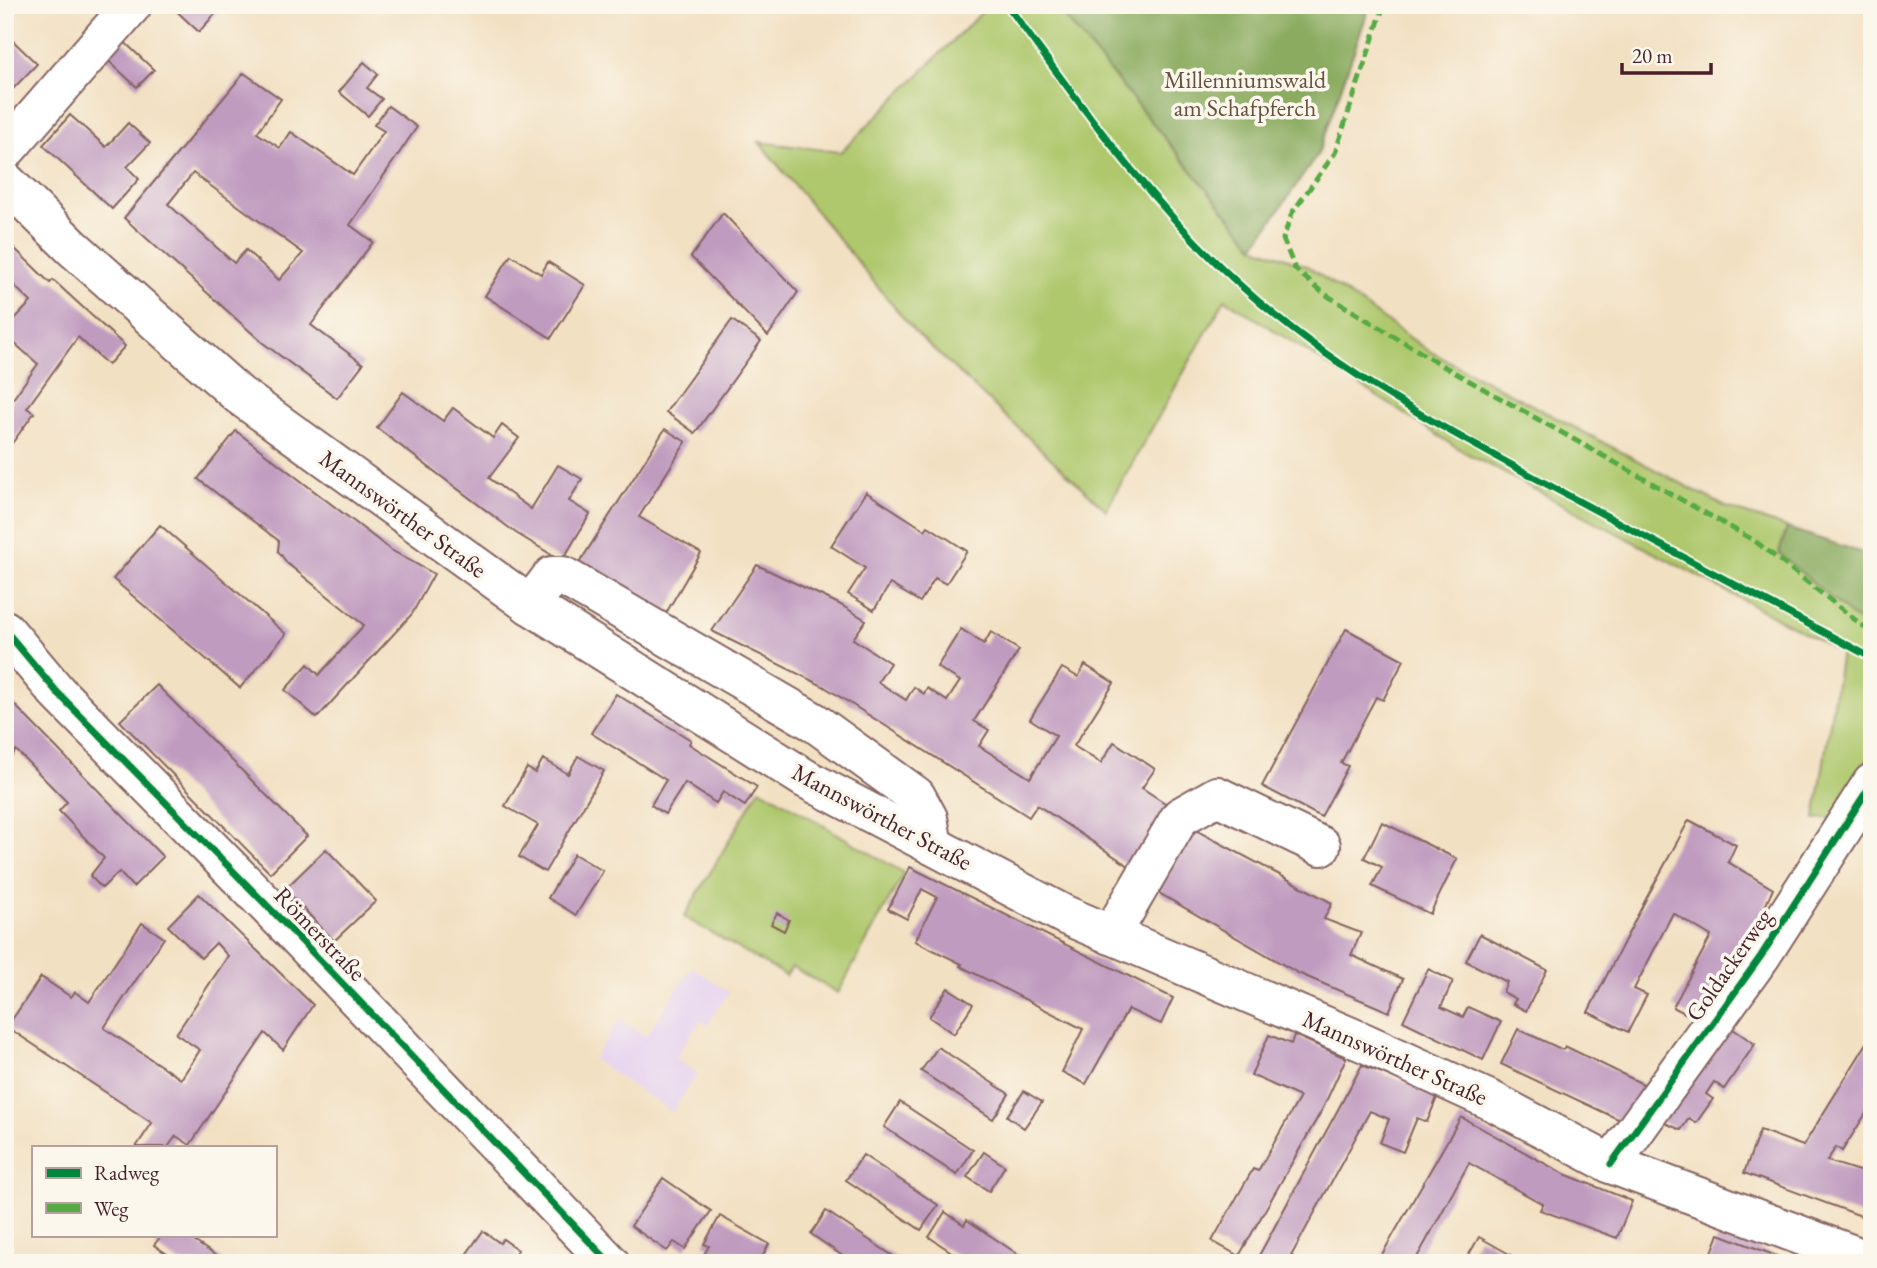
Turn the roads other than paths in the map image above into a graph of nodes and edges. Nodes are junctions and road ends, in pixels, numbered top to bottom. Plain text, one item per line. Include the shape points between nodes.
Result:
1 (132, 5) edge
2 (5, 151) edge
3 (5, 181) edge
4 (530, 604) junction
5 (5, 629) edge
6 (701, 656) junction
7 (674, 697) junction
8 (1872, 783) edge
9 (933, 845) junction
10 (1321, 846) dead end
11 (1111, 935) junction
12 (1611, 1164) junction
13 (1872, 1262) edge
14 (610, 1263) edge

1 - 2 main road
3 - 4 main road, Mannswörther Straße via 239,395
4 - 6 main road via 552,576 563,576
4 - 7 main road, Mannswörther Straße
5 - 14 main road, Römerstraße via 57,692
6 - 7 main road
6 - 9 main road via 814,722 916,796 928,818
7 - 9 main road, Mannswörther Straße via 806,779
8 - 12 main road, Goldackerweg via 1760,956
9 - 11 main road, Mannswörther Straße
10 - 11 main road via 1217,796 1180,817
11 - 12 main road, Mannswörther Straße via 1366,1043 1492,1101
12 - 13 main road, Mannswörther Straße

